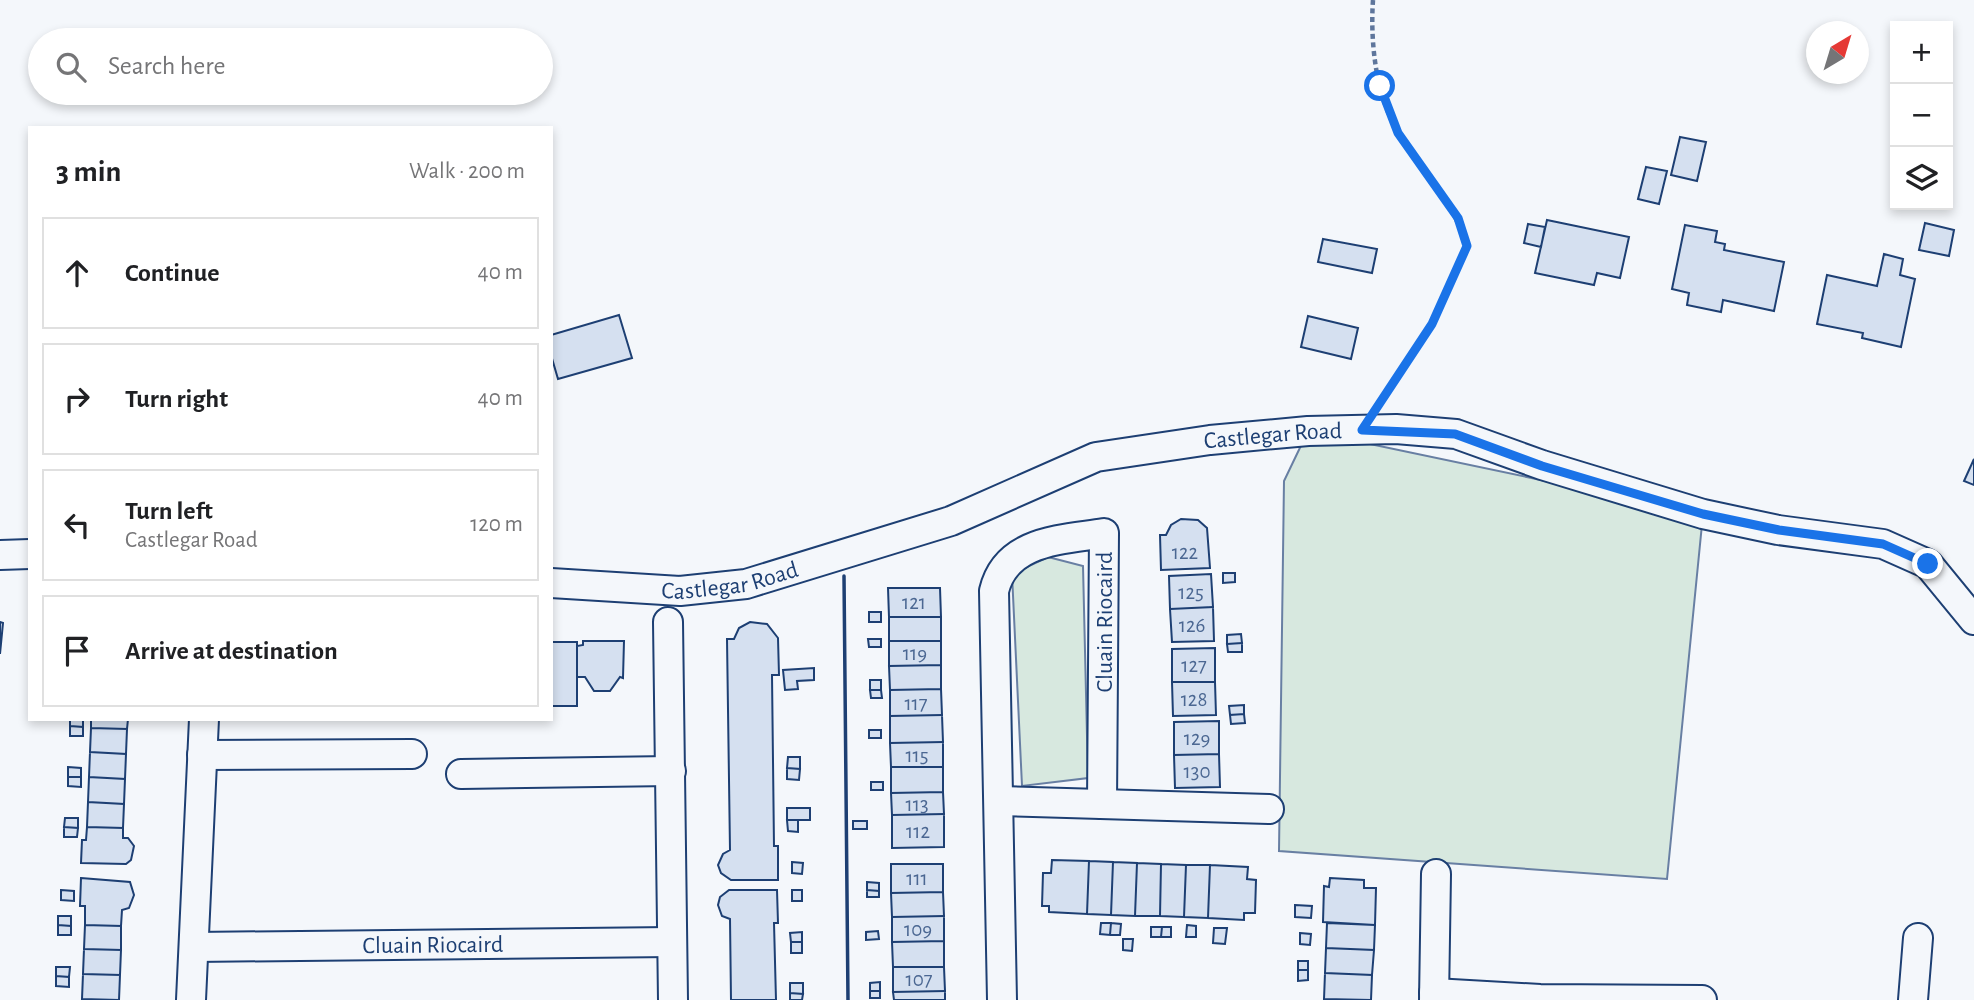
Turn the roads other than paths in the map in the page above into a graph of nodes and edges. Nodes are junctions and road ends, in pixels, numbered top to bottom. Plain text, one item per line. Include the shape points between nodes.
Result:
1 (28, 554) edge
2 (0, 555) edge
3 (553, 583) edge
4 (1974, 620) edge
5 (668, 622) dead end
6 (204, 721) edge
7 (412, 754) dead end
8 (202, 755) junction
9 (671, 771) junction
10 (461, 774) dead end
11 (1000, 801) junction
12 (1102, 804) junction
13 (1269, 809) dead end
14 (1436, 874) dead end
15 (1918, 938) dead end
16 (671, 942) junction
17 (195, 947) junction
18 (1434, 997) edge
19 (191, 1000) edge
20 (673, 1000) edge
21 (1002, 1000) edge
22 (1702, 1000) edge
23 (1913, 1000) edge

1 - 2 street
3 - 4 street, Castlegar Road via 680,591 746,584 951,521 1096,457 1210,440 1362,430 1455,434 1542,466 1703,514 1883,544 1928,564
5 - 9 street
6 - 8 street
7 - 8 street
8 - 17 street
9 - 10 street
9 - 16 street
11 - 12 street
11 - 12 street, Cluain Riocaird via 994,590 998,573 1009,559 1037,545 1104,533
11 - 21 street, Cluain Riocaird
12 - 13 street
14 - 18 street
15 - 23 street
16 - 17 street, Cluain Riocaird
16 - 20 street
17 - 19 street
18 - 22 street

